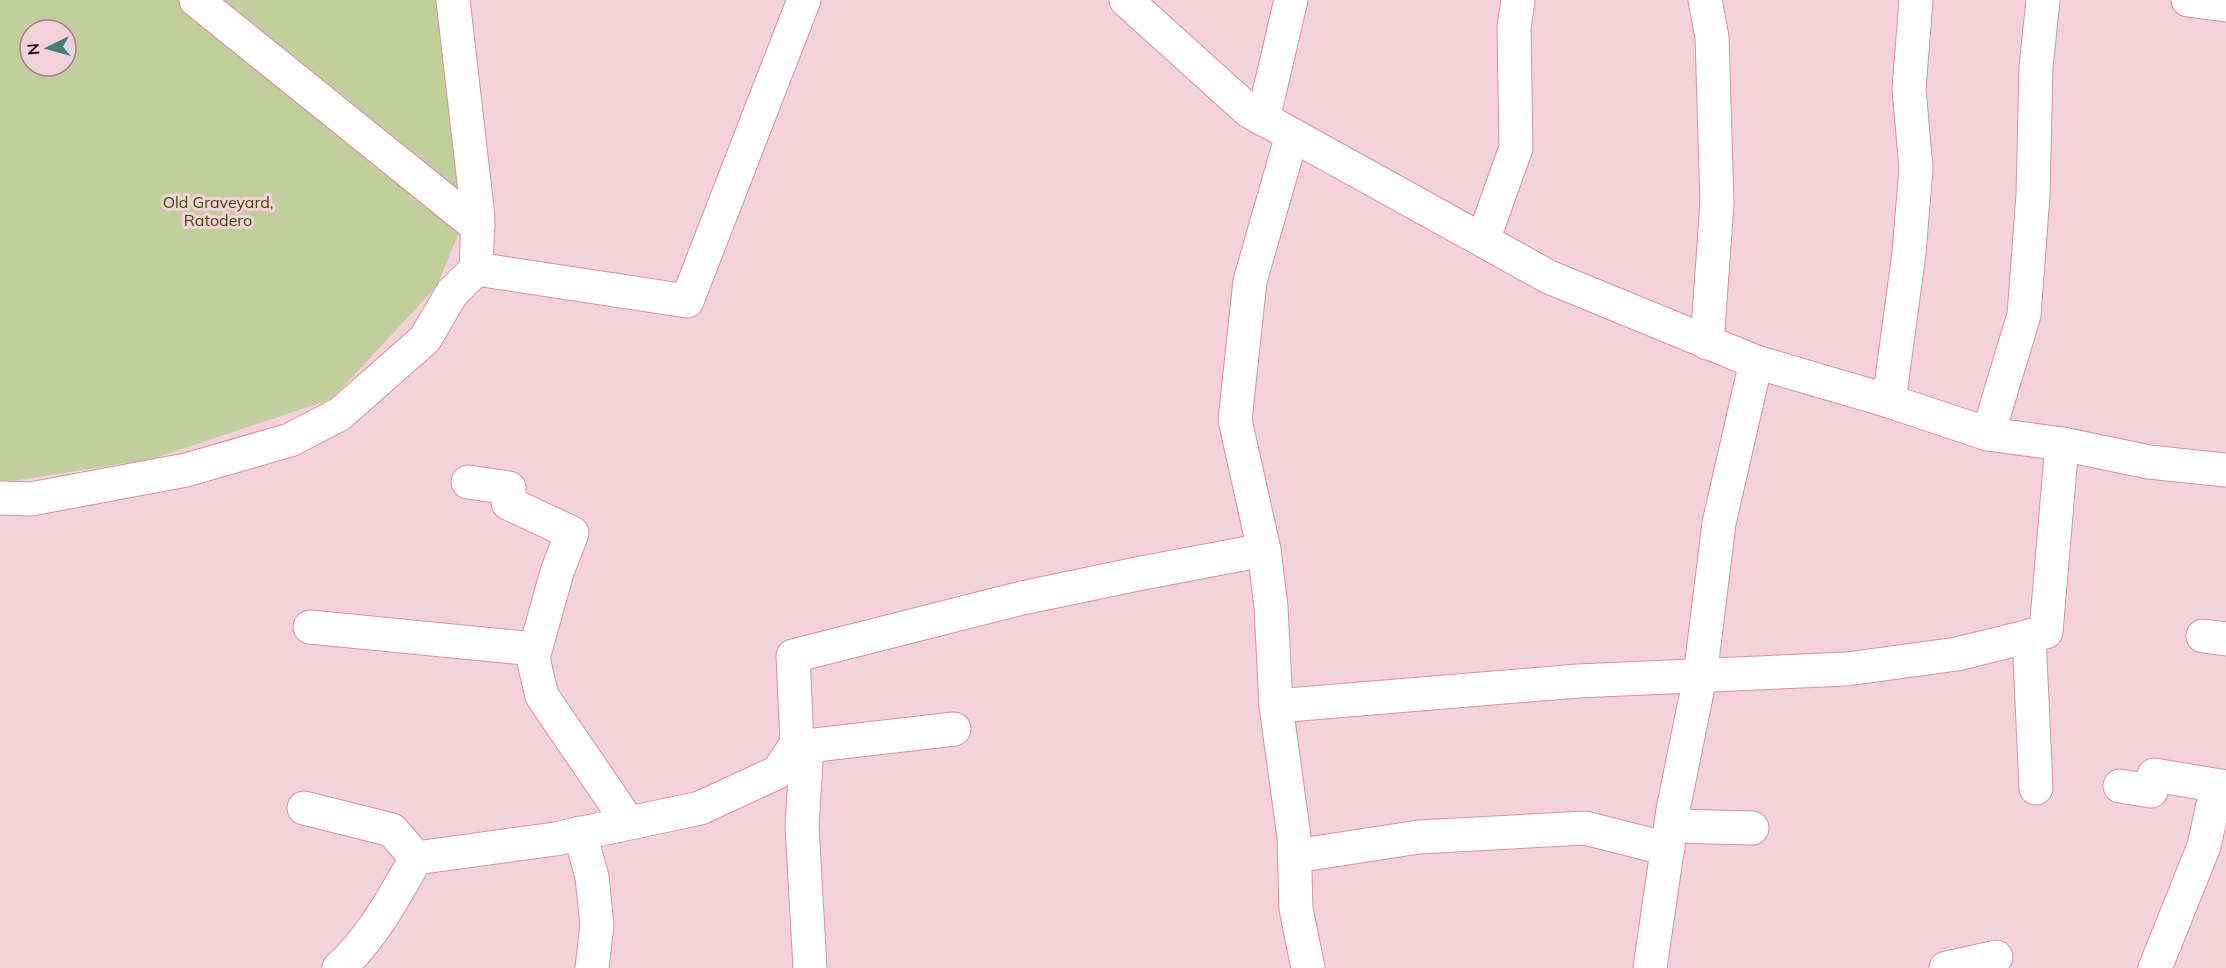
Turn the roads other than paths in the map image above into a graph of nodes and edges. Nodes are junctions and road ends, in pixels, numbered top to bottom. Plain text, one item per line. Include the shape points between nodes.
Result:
1 (196, 0) edge
2 (453, 0) edge
3 (804, 0) edge
4 (1126, 0) edge
5 (1291, 0) edge
6 (1518, 0) edge
7 (1705, 0) edge
8 (1916, 0) edge
9 (2043, 0) edge
10 (2188, 0) edge
11 (2226, 5) edge
12 (1263, 119) junction
13 (1292, 135) junction
14 (478, 227) junction
15 (1483, 240) junction
16 (476, 269) junction
17 (1707, 343) junction
18 (1756, 362) junction
19 (1888, 401) junction
20 (1988, 434) junction
21 (2062, 444) junction
22 (2226, 470) edge
23 (468, 482) dead end
24 (0, 498) edge
25 (1264, 550) junction
26 (310, 627) dead end
27 (2029, 636) junction
28 (535, 648) junction
29 (1700, 677) junction
30 (1275, 706) junction
31 (954, 729) dead end
32 (802, 744) junction
33 (2120, 786) dead end
34 (2222, 786) edge
35 (2037, 788) dead end
36 (304, 808) dead end
37 (628, 822) junction
38 (1752, 828) dead end
39 (580, 833) junction
40 (1669, 837) junction
41 (1295, 856) junction
42 (417, 858) junction
43 (1996, 957) dead end
44 (339, 968) edge
45 (592, 968) edge
46 (810, 968) edge
47 (1308, 968) edge
48 (1650, 968) edge
49 (1946, 968) edge
50 (2155, 968) edge

1 - 14 street
2 - 14 street
3 - 16 street via 687,301
4 - 12 street via 1249,111
5 - 12 street
6 - 15 street via 1514,27 1516,148
7 - 17 street via 1712,37 1717,202
8 - 19 street via 1909,89 1916,168 1909,253
9 - 20 street via 2024,315
10 - 11 street
12 - 13 street
13 - 15 street
13 - 25 street via 1250,281 1235,420
14 - 16 street
15 - 17 street via 1549,277
16 - 24 street via 452,293 424,339 340,414 290,440 186,470 31,499
17 - 18 street
18 - 19 street
18 - 29 street via 1719,523
19 - 20 street
20 - 21 street
21 - 22 street via 2148,462
21 - 27 street via 2046,632
23 - 28 street via 509,488 508,503 572,532
25 - 30 street
25 - 32 street via 1022,598 793,656
26 - 28 street
27 - 29 street via 1957,654 1846,669
27 - 35 street
28 - 37 street via 533,658 542,696
29 - 30 street via 1578,681
29 - 40 street
30 - 41 street
31 - 32 street
32 - 37 street via 778,772 700,808
32 - 46 street
33 - 34 street via 2151,791 2154,775
34 - 50 street via 2204,846
36 - 42 street via 393,830
37 - 39 street
38 - 40 street
39 - 42 street
39 - 45 street via 592,877 597,925
40 - 41 street via 1585,828 1419,837
40 - 48 street
41 - 47 street via 1296,909
42 - 44 street via 382,918
43 - 49 street

